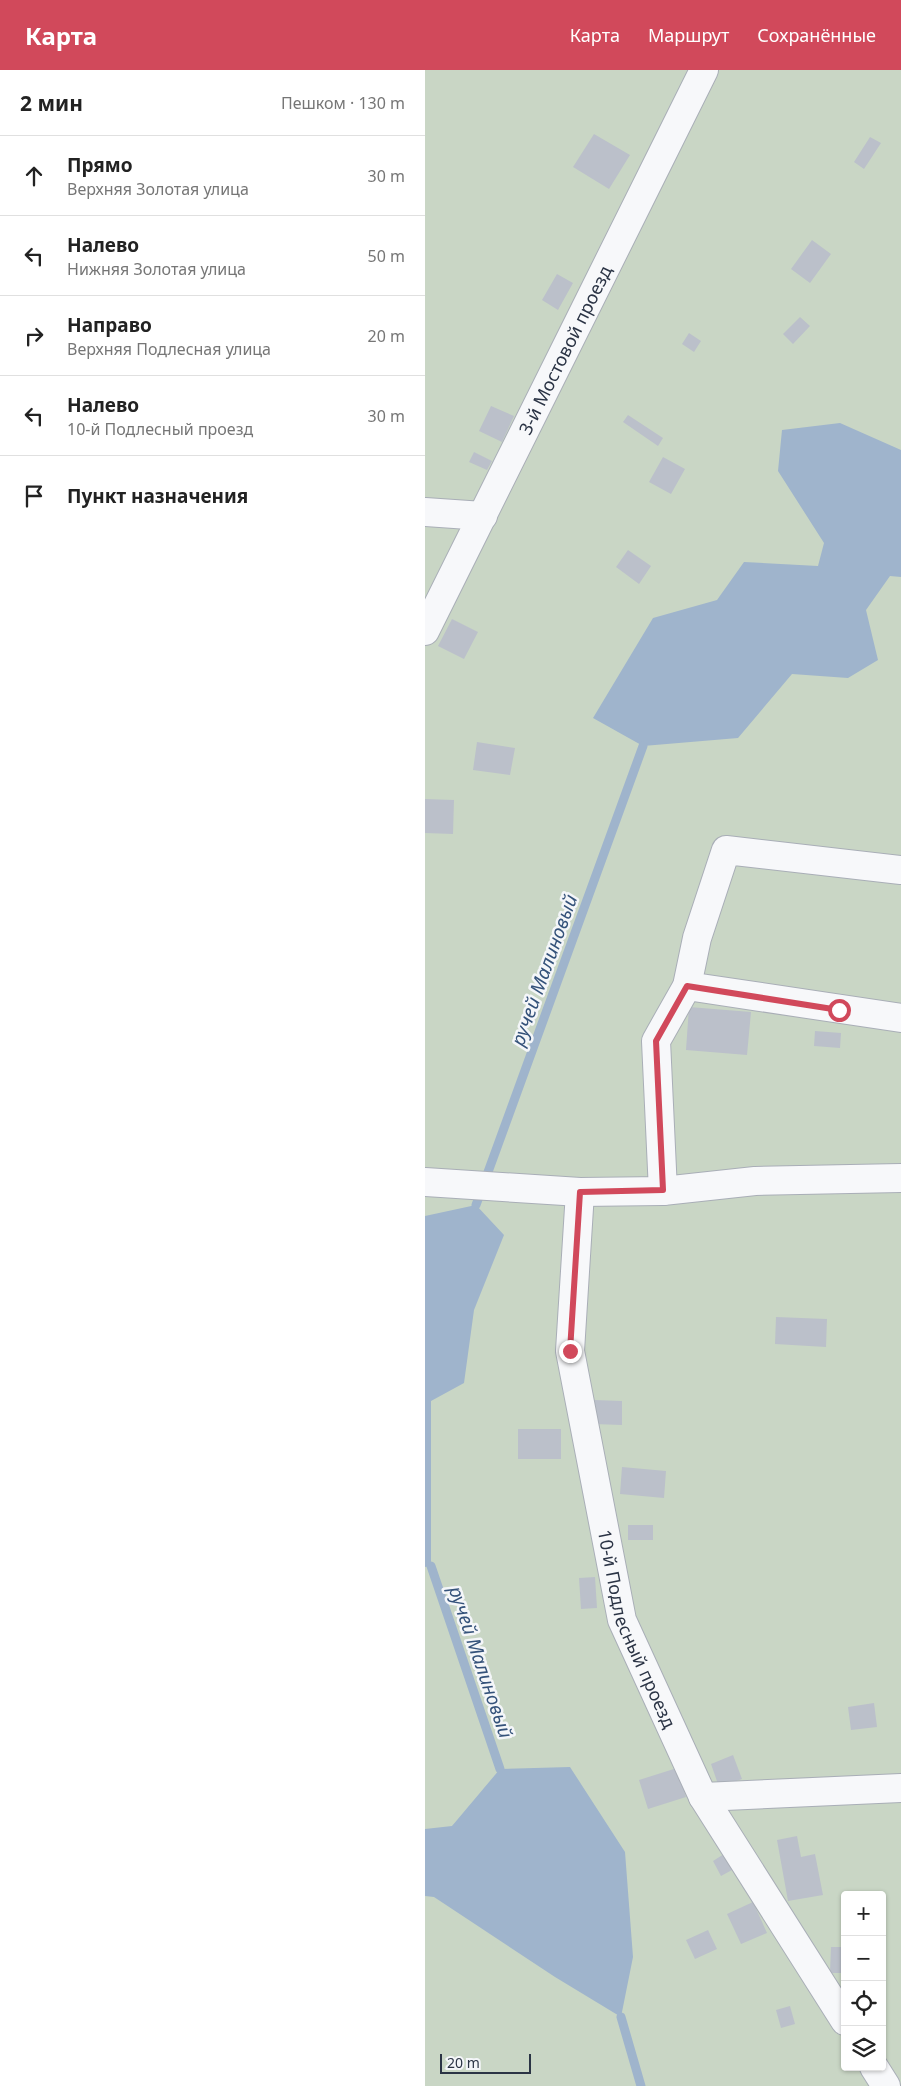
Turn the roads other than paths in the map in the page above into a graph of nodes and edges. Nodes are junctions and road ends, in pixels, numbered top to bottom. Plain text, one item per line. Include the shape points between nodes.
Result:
1 (704, 70) edge
2 (425, 512) edge
3 (483, 516) junction
4 (425, 631) edge
5 (901, 870) edge
6 (687, 986) junction
7 (901, 1018) edge
8 (901, 1178) edge
9 (425, 1182) edge
10 (663, 1190) junction
11 (580, 1192) junction
12 (901, 1788) edge
13 (703, 1796) junction
14 (841, 2015) edge
15 (877, 2071) edge
16 (886, 2086) edge

1 - 3 street, 3-й Мостовой проезд
2 - 3 street
3 - 4 street, 3-й Мостовой проезд
5 - 6 street via 726,850 697,938
6 - 7 street
6 - 10 street via 656,1041
8 - 10 street via 755,1181
9 - 11 street
10 - 11 street
11 - 13 street, 10-й Подлесный проезд via 570,1351 622,1620
12 - 13 street
13 - 14 street, 10-й Подлесный проезд
15 - 16 street

